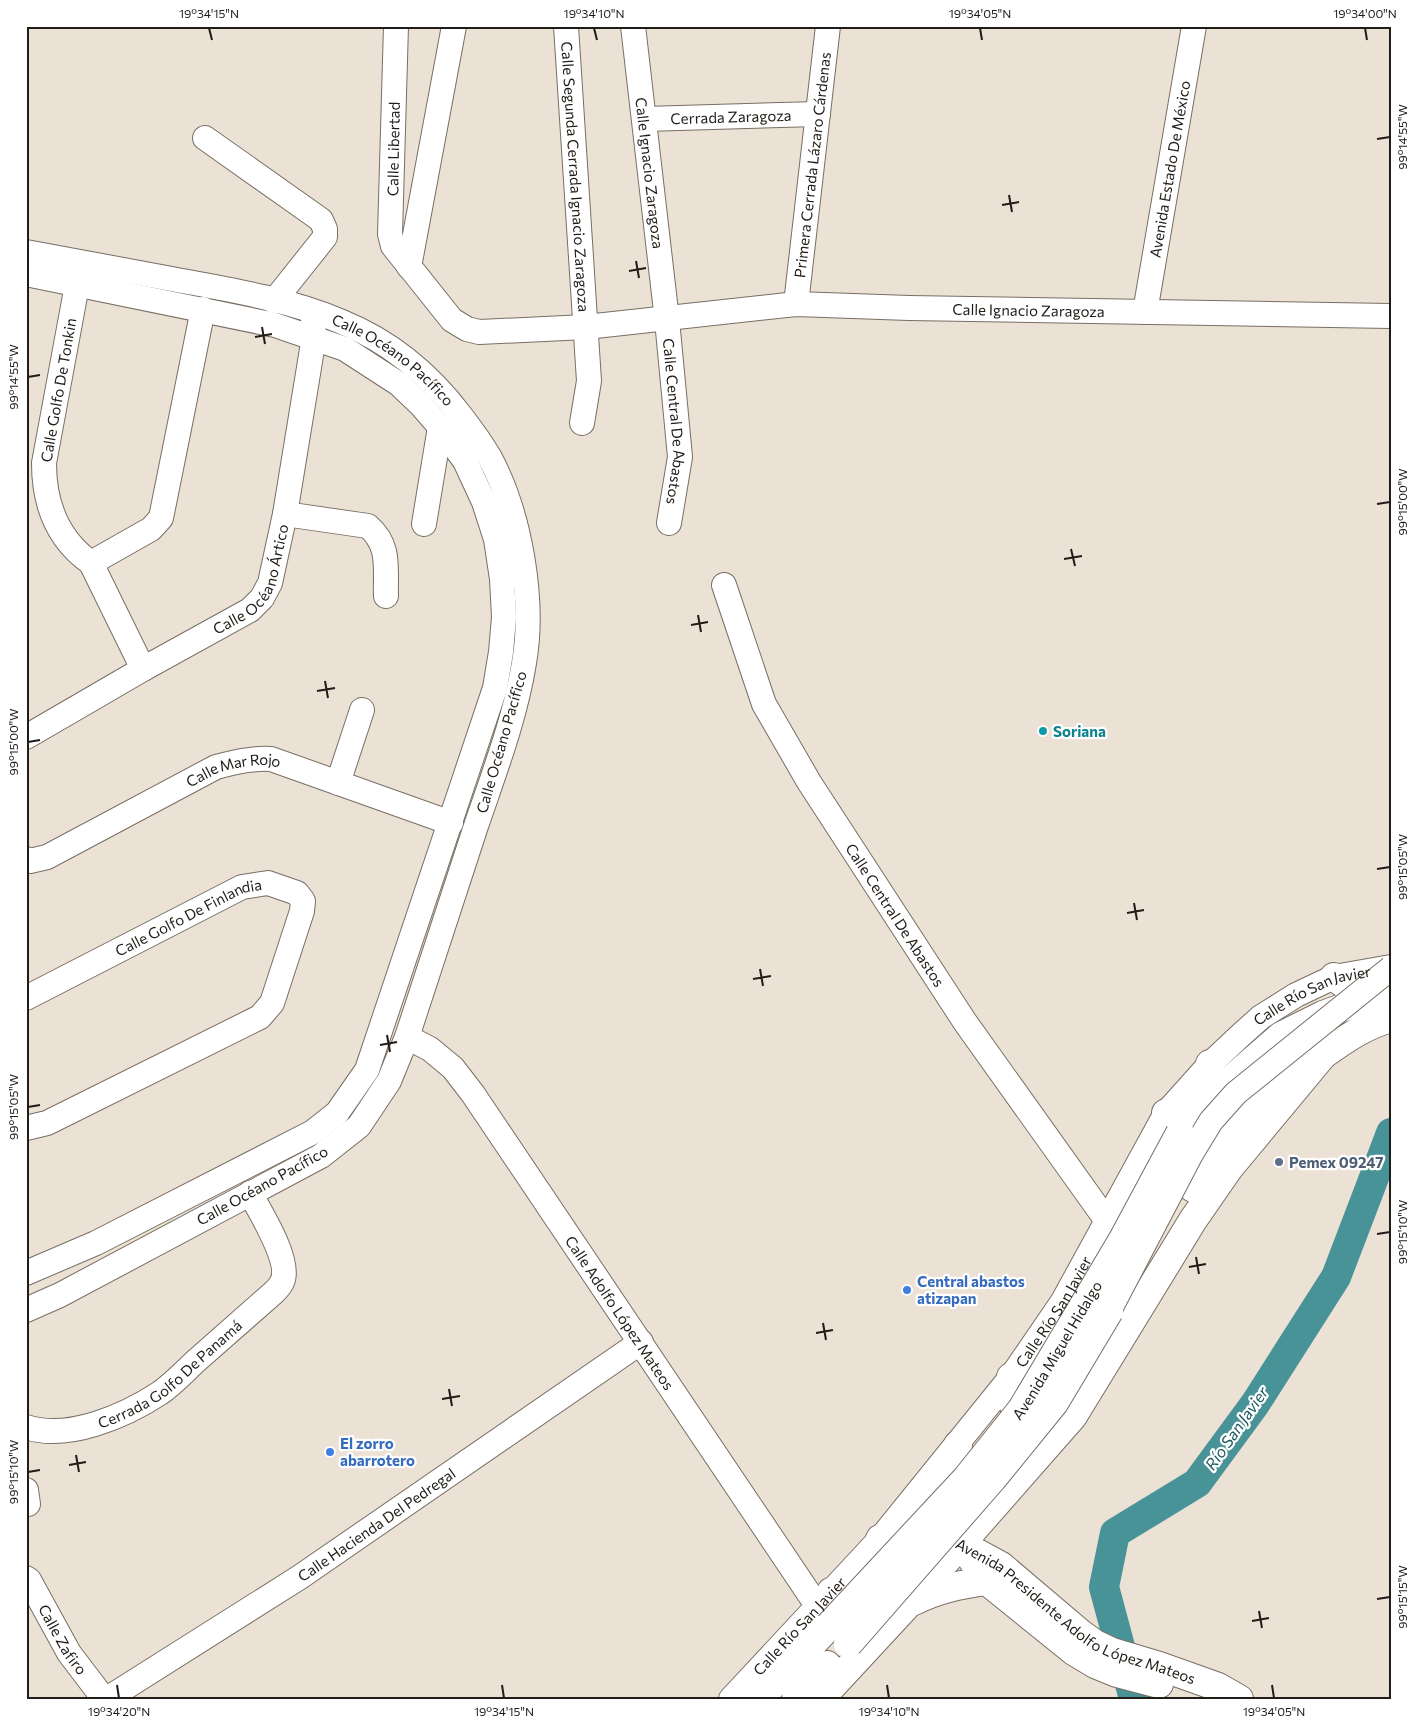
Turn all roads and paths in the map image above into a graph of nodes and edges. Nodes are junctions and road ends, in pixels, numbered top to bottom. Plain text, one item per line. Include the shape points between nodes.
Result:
1 (396, 26) edge
2 (454, 26) edge
3 (566, 26) edge
4 (633, 26) edge
5 (828, 26) edge
6 (1194, 26) edge
7 (818, 114) junction
8 (645, 119) junction
9 (205, 138) dead end
10 (26, 252) edge
11 (409, 267) junction
12 (79, 273) junction
13 (26, 274) edge
14 (274, 301) junction
15 (796, 304) junction
16 (203, 309) junction
17 (312, 310) junction
18 (1145, 312) junction
19 (1391, 316) edge
20 (667, 320) junction
21 (586, 328) junction
22 (314, 338) junction
23 (582, 423) dead end
24 (440, 427) junction
25 (285, 514) junction
26 (670, 523) dead end
27 (424, 524) dead end
28 (91, 563) junction
29 (724, 585) dead end
30 (386, 596) dead end
31 (143, 669) junction
32 (362, 710) dead end
33 (26, 737) edge
34 (338, 782) junction
35 (451, 823) junction
36 (26, 859) edge
37 (1391, 967) edge
38 (1326, 981) junction
39 (26, 998) edge
40 (1384, 998) edge
41 (1282, 1036) junction
42 (407, 1037) junction
43 (1322, 1056) junction
44 (1210, 1064) junction
45 (1207, 1101) junction
46 (1173, 1123) junction
47 (26, 1128) edge
48 (250, 1193) junction
49 (1107, 1221) junction
50 (26, 1273) edge
51 (26, 1292) edge
52 (26, 1310) edge
53 (1109, 1311) junction
54 (641, 1342) junction
55 (1011, 1377) junction
56 (1073, 1416) junction
57 (26, 1427) edge
58 (958, 1445) junction
59 (880, 1539) junction
60 (962, 1544) junction
61 (26, 1578) edge
62 (987, 1581) junction
63 (908, 1604) junction
64 (832, 1617) junction
65 (876, 1639) junction
66 (1132, 1667) junction
67 (105, 1699) edge
68 (731, 1699) edge
69 (759, 1699) edge
70 (796, 1699) edge
71 (820, 1699) edge
72 (1201, 1699) edge
73 (1239, 1699) edge

1 - 11 street, Calle Libertad via 390,234 393,246
2 - 11 street
3 - 21 street, Calle Segunda Cerrada Ignacio Zaragoza
4 - 8 street, Calle Ignacio Zaragoza
5 - 7 street, Primera Cerrada Lázaro Cárdenas
6 - 18 street, Avenida Estado De México
7 - 8 street, Cerrada Zaragoza
7 - 15 street, Primera Cerrada Lázaro Cárdenas
8 - 20 street, Calle Ignacio Zaragoza
9 - 14 street via 321,220 325,229 325,237
10 - 12 street, Calle Océano Pacífico
11 - 21 street, Calle Ignacio Zaragoza via 452,320 467,329 479,332
12 - 13 street, Calle Océano Pacífico
12 - 14 street, Calle Océano Pacífico via 228,289
12 - 16 street, Calle Océano Pacífico
12 - 28 street, Calle Golfo De Tonkin via 44,463 44,483 47,501 65,538
14 - 17 street, Calle Océano Pacífico
15 - 18 street, Calle Ignacio Zaragoza
15 - 20 street, Calle Ignacio Zaragoza
16 - 22 street, Calle Océano Pacífico via 275,325
16 - 28 street via 161,518 151,528
17 - 22 street, Calle Océano Ártico
17 - 42 street, Calle Océano Pacífico via 380,340 411,362 443,393 490,459 505,494 520,543 527,589 525,661 518,695
18 - 19 street, Calle Ignacio Zaragoza
20 - 21 street, Calle Ignacio Zaragoza
20 - 26 street, Calle Central De Abastos via 680,457
21 - 23 street, Calle Segunda Cerrada Ignacio Zaragoza via 589,381
22 - 24 street, Calle Océano Pacífico via 345,349 399,384
22 - 25 street, Calle Océano Ártico
24 - 27 street
24 - 35 street, Calle Océano Pacífico via 465,461 484,502 496,538 504,617 495,688
25 - 30 street via 368,526 378,535 384,548
25 - 31 street, Calle Océano Ártico via 270,583 262,598 250,610
28 - 31 street, Calle Golfo De Tonkin
29 - 49 street, Calle Central De Abastos via 764,704 809,782 965,1022
31 - 33 street, Calle Océano Ártico
32 - 34 street
34 - 35 street, Calle Mar Rojo
34 - 36 street, Calle Mar Rojo via 271,760 236,761 216,767 47,857
35 - 50 street, Calle Océano Pacífico via 368,1070 337,1113 313,1132 96,1243
37 - 38 street, Calle Río San Javier
37 - 53 street, Avenida Miguel Hidalgo, bridge via 1236,1094 1211,1122
38 - 40 main road
38 - 41 street
38 - 44 street, Calle Río San Javier via 1296,995 1262,1017
39 - 47 street, Calle Golfo De Finlandia via 242,887 268,883 297,892 303,901 272,1003 260,1016 48,1123
40 - 41 main road, Avenida Miguel Hidalgo via 1323,1015
40 - 43 main road via 1373,1024
41 - 45 main road, Avenida Miguel Hidalgo
42 - 48 street, Calle Océano Pacífico via 389,1081 359,1126 321,1156
42 - 54 street, Calle Adolfo López Mateos via 430,1049 458,1074
43 - 53 main road, bridge via 1256,1104 1225,1139 1136,1282
43 - 56 main road via 1224,1176 1193,1220
44 - 45 main road
44 - 46 street, Calle Río San Javier
45 - 46 main road, Avenida Miguel Hidalgo
46 - 49 street, Calle Río San Javier
46 - 64 main road, Avenida Miguel Hidalgo, bridge via 1122,1241 1022,1409 966,1479
48 - 52 street, Calle Océano Pacífico
48 - 57 street, Cerrada Golfo De Panamá via 285,1269 282,1282 272,1294 161,1392 133,1408 100,1423 60,1431
49 - 55 street, Calle Río San Javier via 1063,1300
51 - 52 street
53 - 64 main road, Avenida Miguel Hidalgo, bridge via 1054,1403 993,1478
54 - 64 street, Calle Adolfo López Mateos
54 - 67 street, Calle Hacienda Del Pedregal via 300,1577
55 - 56 main road via 1011,1398 1015,1410 1026,1420 1041,1425
55 - 58 street, Calle Río San Javier
56 - 60 main road
58 - 59 street, Calle Río San Javier
58 - 60 main road via 948,1495
59 - 60 main road via 920,1531 946,1536
59 - 64 street, Calle Río San Javier
60 - 62 main road, Avenida Presidente Adolfo López Mateos
60 - 63 main road
60 - 66 main road, Avenida Presidente Adolfo López Mateos via 1001,1566 1081,1634
61 - 67 street, Calle Zafiro via 69,1652
62 - 63 main road via 943,1589
62 - 66 main road, Avenida Presidente Adolfo López Mateos via 1075,1652 1095,1664
63 - 65 main road
64 - 65 main road via 855,1588 863,1591 880,1610 882,1621
64 - 68 street, Calle Río San Javier
64 - 69 main road, Avenida Miguel Hidalgo
64 - 70 main road, Avenida Miguel Hidalgo
65 - 71 main road
66 - 72 main road, Avenida Presidente Adolfo López Mateos
66 - 73 main road, Avenida Presidente Adolfo López Mateos via 1218,1687

